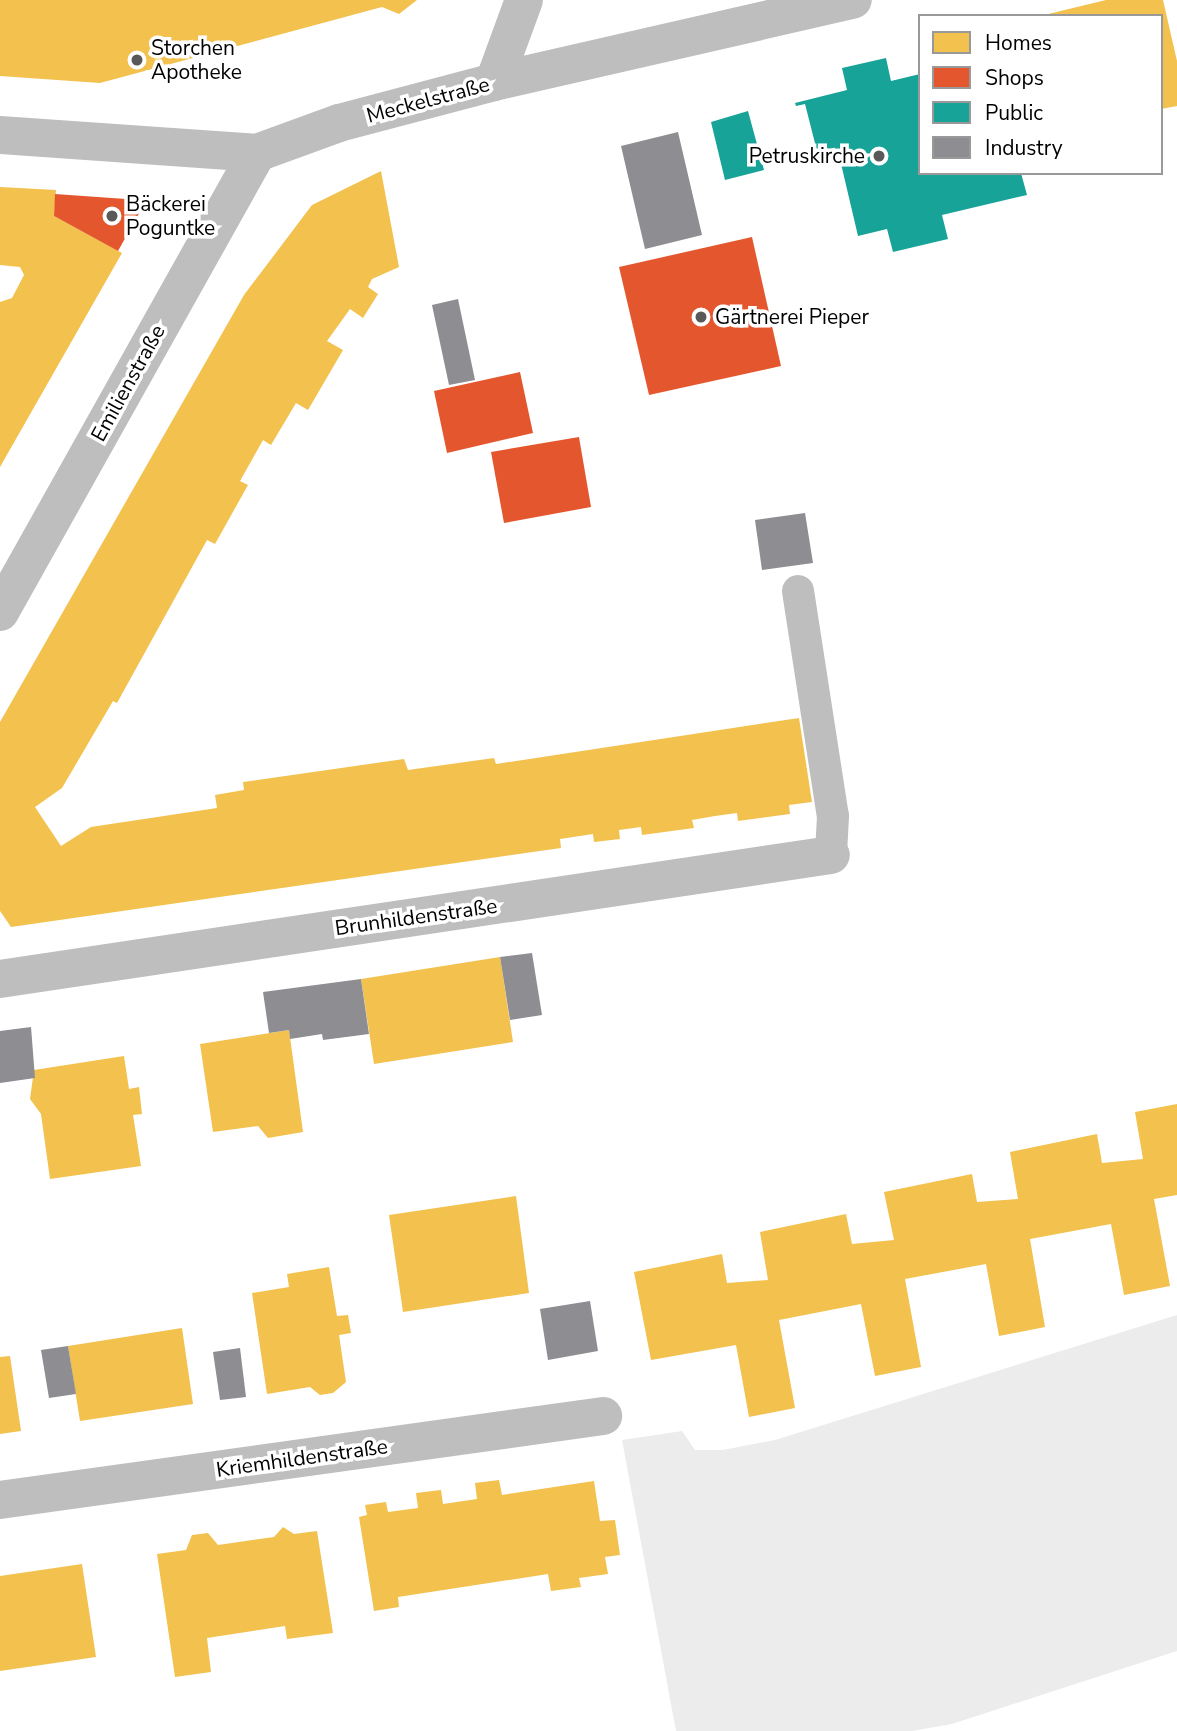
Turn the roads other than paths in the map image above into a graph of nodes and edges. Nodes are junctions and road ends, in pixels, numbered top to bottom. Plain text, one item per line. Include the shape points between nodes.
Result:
1 (524, 0) edge
2 (853, 0) edge
3 (494, 82) junction
4 (0, 135) edge
5 (257, 153) junction
6 (798, 591) dead end
7 (0, 612) edge
8 (831, 855) joint
9 (0, 979) edge
10 (604, 1416) dead end
11 (0, 1500) edge

1 - 3 street
2 - 3 street, Meckelstraße
3 - 5 street, Meckelstraße via 339,123
4 - 5 street, Meckelstraße
5 - 7 street, Emilienstraße
6 - 8 lane via 833,816
8 - 9 street, Brunhildenstraße
10 - 11 street, Kriemhildenstraße

